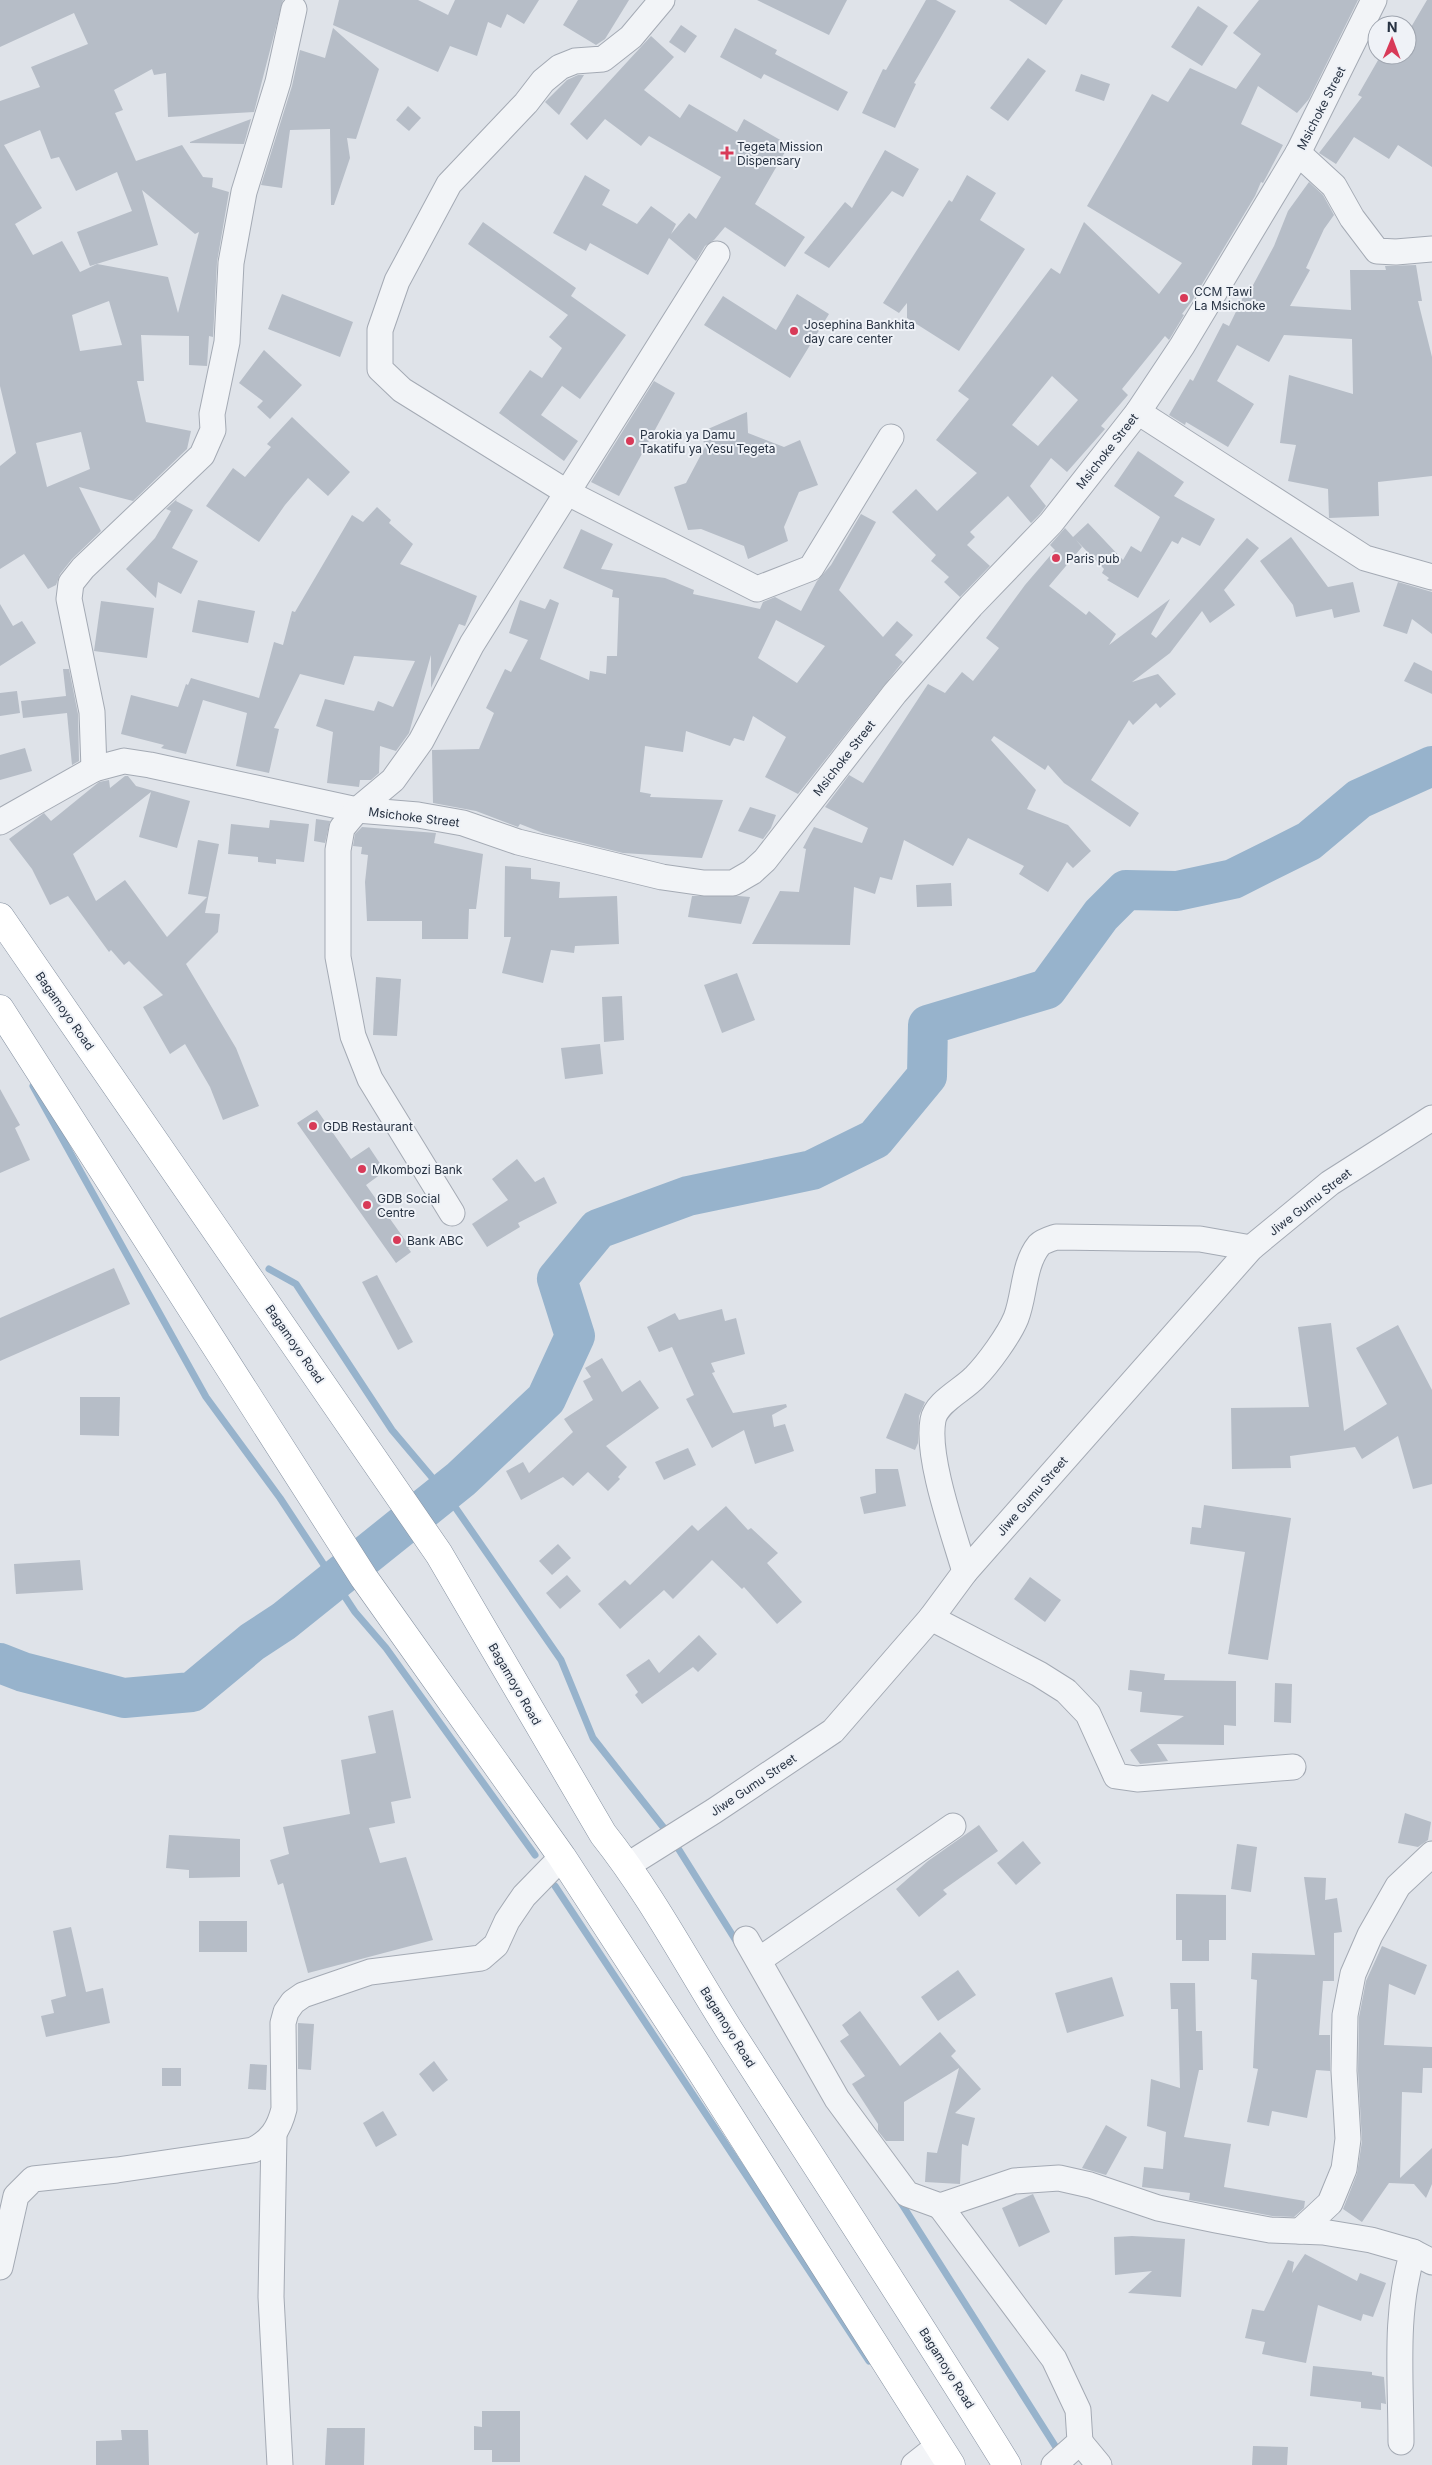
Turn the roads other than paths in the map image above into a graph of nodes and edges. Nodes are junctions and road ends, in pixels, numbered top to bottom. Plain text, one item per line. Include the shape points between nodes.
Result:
1 (662, 0) edge
2 (1374, 0) edge
3 (294, 9) dead end
4 (1298, 153) junction
5 (717, 254) dead end
6 (1431, 254) edge
7 (1138, 412) junction
8 (891, 437) dead end
9 (568, 493) junction
10 (1432, 577) edge
11 (94, 769) junction
12 (357, 810) junction
13 (0, 822) edge
14 (0, 917) edge
15 (0, 1009) edge
16 (1432, 1118) edge
17 (452, 1213) dead end
18 (1252, 1248) junction
19 (965, 1572) junction
20 (931, 1618) junction
21 (1293, 1767) dead end
22 (953, 1826) dead end
23 (1432, 1854) edge
24 (562, 1857) junction
25 (628, 1865) junction
26 (746, 1939) dead end
27 (759, 1960) junction
28 (274, 2134) junction
29 (940, 2206) junction
30 (1300, 2231) junction
31 (1422, 2257) edge
32 (0, 2266) edge
33 (1080, 2442) junction
34 (1401, 2442) dead end
35 (945, 2455) edge
36 (280, 2465) edge
37 (914, 2465) edge
38 (1008, 2465) edge
39 (1054, 2465) edge
40 (1099, 2465) edge

1 - 9 street via 630,37 603,59 560,67 543,80 526,103 448,184 397,281 380,330 380,369 402,390
2 - 4 street, Msichoke Street
3 - 11 street via 278,82 241,210 231,263 227,342 212,414 212,430 202,455 71,583 69,599 92,712
4 - 6 street via 1334,186 1352,218 1377,251
4 - 7 street, Msichoke Street via 1182,346
5 - 9 street
7 - 10 street via 1365,558
7 - 12 street, Msichoke Street via 1051,523 894,693 765,860 752,872 733,882 704,883 662,877 518,842 463,822
8 - 9 street via 811,568 757,589
9 - 12 street via 472,644 421,741 393,780
11 - 12 street, Msichoke Street via 124,761 150,765
11 - 13 street, Msichoke Street
12 - 17 street via 342,828 338,850 338,957 353,1036 370,1079
14 - 25 highway, Bagamoyo Road via 439,1554 602,1834
15 - 24 highway via 304,1486 375,1593
16 - 18 street, Jiwe Gumu Street via 1330,1183
18 - 19 street, Jiwe Gumu Street
18 - 19 street via 1200,1239 1056,1237 1040,1244 1030,1259 1016,1319 975,1377 933,1418 931,1438 940,1482
19 - 20 street, Jiwe Gumu Street
20 - 21 street via 1066,1691 1088,1714 1116,1776 1136,1779
20 - 25 street, Jiwe Gumu Street via 833,1731
22 - 27 street
23 - 30 street via 1398,1886 1370,1935 1353,1974 1345,2015 1348,2139 1344,2169 1330,2202
24 - 28 street via 524,1896 507,1921 496,1946 481,1958 370,1972 303,1995 293,2002 283,2023 284,2109
24 - 35 highway
25 - 38 highway, Bagamoyo Road via 732,2034
26 - 27 street
27 - 29 street via 837,2099 901,2186 907,2194
28 - 32 street via 253,2150 33,2179 16,2196
28 - 36 street via 271,2297
29 - 30 street via 1014,2182 1059,2178 1158,2208 1270,2230
29 - 33 street via 1054,2359 1078,2410
30 - 31 street via 1371,2240
31 - 34 street via 1406,2273 1400,2334
33 - 39 street
33 - 40 street
35 - 37 street

